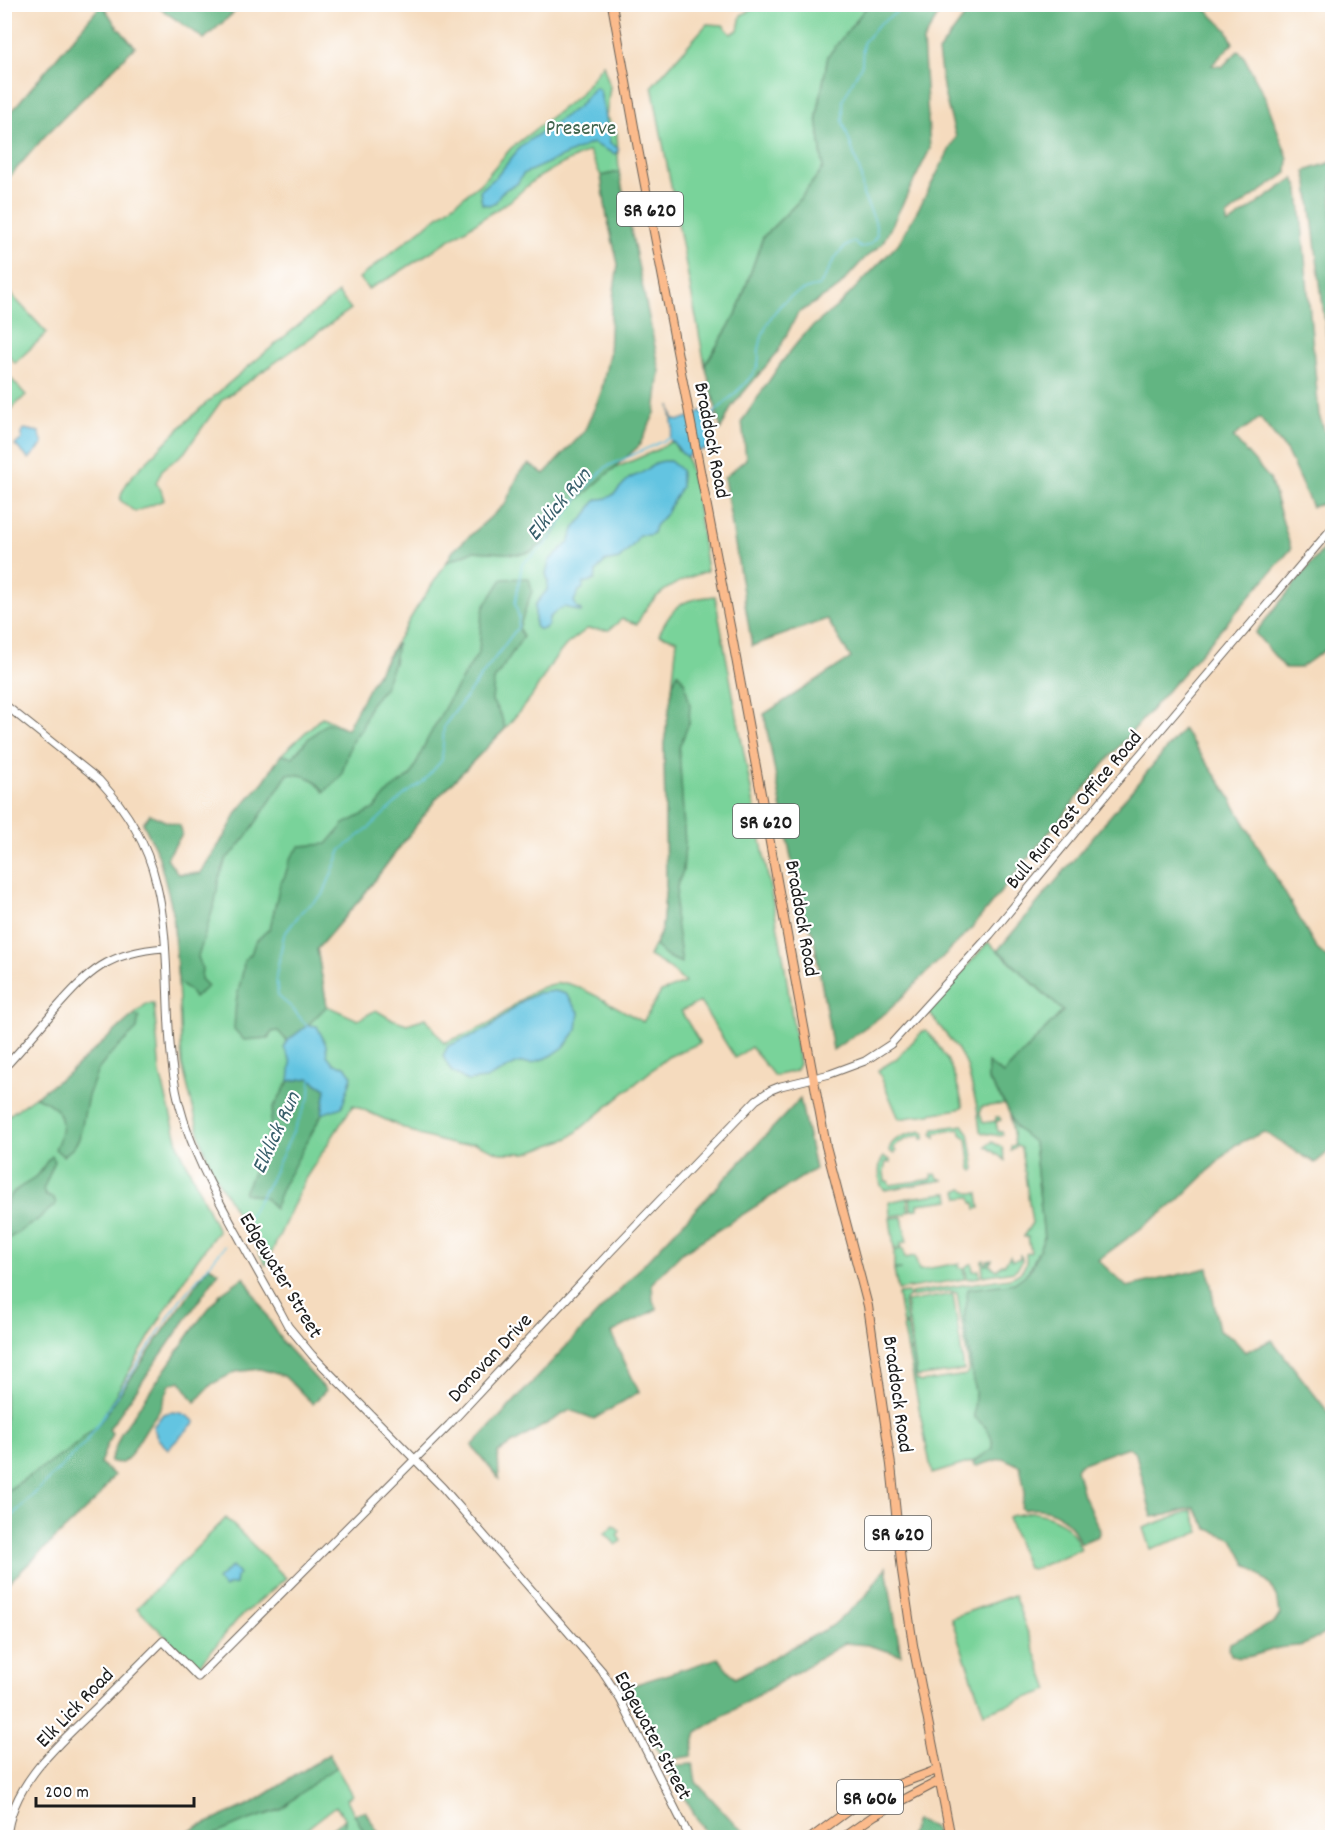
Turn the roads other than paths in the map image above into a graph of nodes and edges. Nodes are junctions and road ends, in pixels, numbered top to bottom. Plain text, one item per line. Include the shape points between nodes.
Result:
1 (612, 4) edge
2 (1332, 528) edge
3 (4, 704) edge
4 (165, 948) junction
5 (4, 1068) edge
6 (813, 1078) junction
7 (415, 1459) junction
8 (162, 1641) joint
9 (937, 1770) junction
10 (939, 1781) junction
11 (7, 1838) edge
12 (690, 1838) edge
13 (811, 1838) edge
14 (842, 1838) edge
15 (951, 1838) edge

1 - 6 main road, Braddock Road / SR 620
2 - 6 street, Bull Run Post Office Road via 907,1028 865,1061
3 - 4 street, Edgewater Street via 84,767 111,793 127,816 143,844 156,880
4 - 5 street via 125,954 91,972
4 - 7 street, Edgewater Street via 171,1061 186,1126 205,1175 301,1342
6 - 7 street, Donovan Drive via 781,1086 756,1100
6 - 9 main road, Braddock Road / SR 620 via 831,1169 868,1306 902,1571
7 - 8 street, Donovan Drive via 198,1677
7 - 12 street, Edgewater Street via 602,1671
8 - 11 street, Elk Lick Road via 42,1764 18,1799
9 - 10 main road, Braddock Road / SR 620
9 - 13 main road, SR 606 via 872,1795
10 - 14 main road, SR 606 via 875,1815
10 - 15 main road, Braddock Road / SR 620

